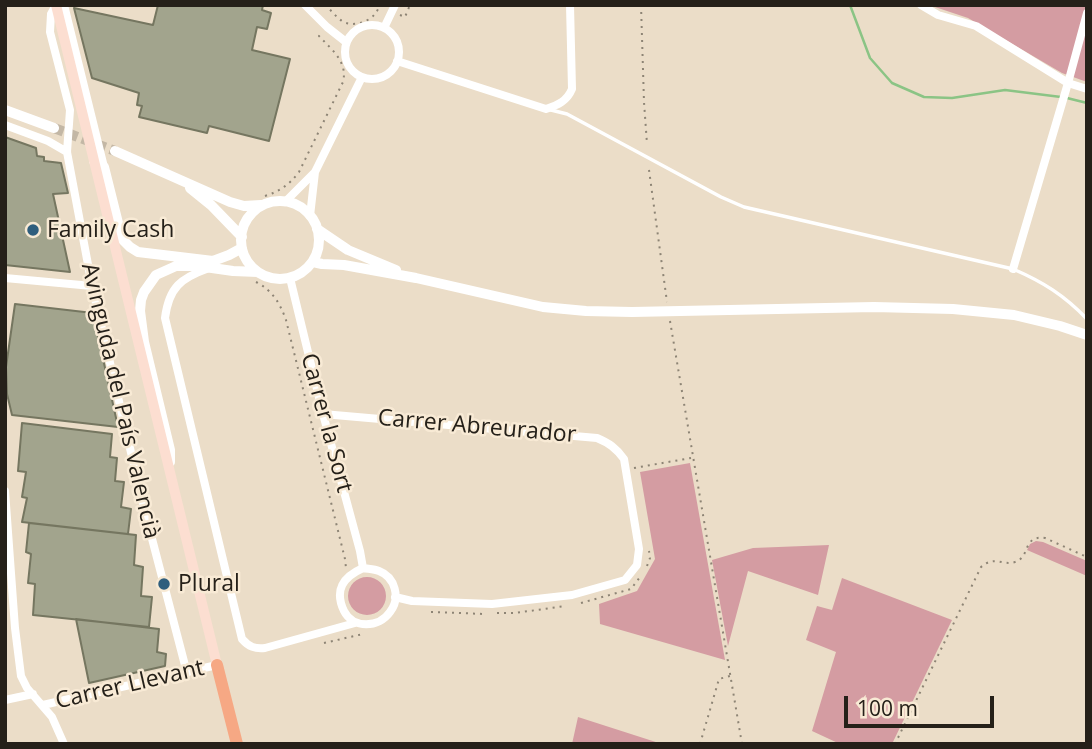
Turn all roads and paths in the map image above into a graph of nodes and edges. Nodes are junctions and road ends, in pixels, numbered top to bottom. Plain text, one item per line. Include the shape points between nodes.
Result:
1 (56, 5) edge
2 (64, 5) edge
3 (305, 5) edge
4 (326, 5) edge
5 (380, 5) edge
6 (395, 5) edge
7 (570, 5) edge
8 (640, 5) edge
9 (921, 5) edge
10 (1087, 13) edge
11 (384, 27) junction
12 (346, 42) junction
13 (397, 61) junction
14 (362, 77) junction
15 (1066, 87) junction
16 (1087, 89) edge
17 (546, 109) junction
18 (5, 110) edge
19 (90, 111) junction
20 (5, 125) edge
21 (85, 126) junction
22 (54, 128) tunnel mouth
23 (647, 144) dead end
24 (115, 151) tunnel mouth
25 (67, 152) junction
26 (94, 161) junction
27 (104, 167) junction
28 (649, 170) dead end
29 (315, 172) junction
30 (179, 178) junction
31 (285, 202) junction
32 (263, 205) junction
33 (310, 216) junction
34 (317, 229) junction
35 (242, 242) junction
36 (313, 262) junction
37 (209, 268) junction
38 (1013, 269) junction
39 (258, 272) junction
40 (5, 278) edge
41 (290, 278) junction
42 (416, 278) junction
43 (92, 286) junction
44 (667, 303) dead end
45 (1087, 319) edge
46 (670, 321) dead end
47 (1087, 335) edge
48 (323, 414) junction
49 (692, 458) junction
50 (625, 469) junction
51 (169, 470) junction
52 (5, 491) edge
53 (1087, 556) edge
54 (363, 568) junction
55 (9, 591) edge
56 (395, 597) junction
57 (355, 623) junction
58 (217, 665) junction
59 (187, 673) junction
60 (730, 676) junction
61 (33, 694) junction
62 (5, 700) edge
63 (43, 705) junction
64 (64, 744) edge
65 (237, 744) edge
66 (701, 744) edge
67 (742, 744) edge
68 (895, 744) edge

1 - 21 main road, Avinguda del País Valencià
1 - 25 street, Avinguda del País Valencià via 50,32 69,110
2 - 19 street
3 - 12 street
4 - 5 path via 348,24 369,19
6 - 11 street
7 - 17 street via 572,89 563,102
8 - 23 path
9 - 15 street via 976,26
10 - 15 street
11 - 12 street via 358,28
11 - 13 street via 397,43
12 - 14 street via 347,62
13 - 14 street via 379,78
13 - 17 street
14 - 29 street
15 - 16 street
15 - 38 street
17 - 38 lane via 567,114 744,206
18 - 22 street
19 - 21 street
19 - 27 street
20 - 25 street
21 - 26 main road, Avinguda del País Valencià
24 - 30 street
25 - 43 street, Avinguda del País Valencià
26 - 27 street
26 - 51 main road, Avinguda del País Valencià
27 - 35 street via 122,239 138,252 213,261 229,256
28 - 44 path
29 - 31 street
29 - 33 street
30 - 32 street via 230,202
30 - 35 street via 211,205
31 - 32 street
31 - 33 street
32 - 35 street via 248,218
33 - 34 street
34 - 36 street
34 - 42 street via 348,250
35 - 39 street via 248,261
36 - 41 street
36 - 42 street
37 - 39 street
37 - 51 street via 164,270 141,300 144,342 170,450
37 - 57 street via 177,285 165,318 242,639 256,649 265,648
38 - 45 lane via 1038,280
39 - 41 street
40 - 43 street
41 - 48 street, Carrer la Sort
42 - 47 street via 543,307 586,311 953,309 1014,315
43 - 59 street, Avinguda del País Valencià
46 - 49 path
48 - 50 street, Carrer Abreurador via 597,438 617,450
48 - 54 street, Carrer la Sort
49 - 50 path
49 - 60 path
50 - 56 street via 639,549 637,565 625,580 572,595 503,603
51 - 58 main road, Avinguda del País Valencià
52 - 55 street
53 - 68 path via 1038,538 1017,561 993,560 981,567
54 - 56 street via 385,574
54 - 57 street via 351,573 340,589 341,604
55 - 61 street via 21,676
56 - 57 street via 391,612 381,621
58 - 59 street, Carrer Llevant
58 - 65 highway
59 - 63 street, Carrer Llevant
60 - 66 path via 719,679
60 - 67 path
61 - 62 street, Carrer Llevant
61 - 63 street
63 - 64 street

